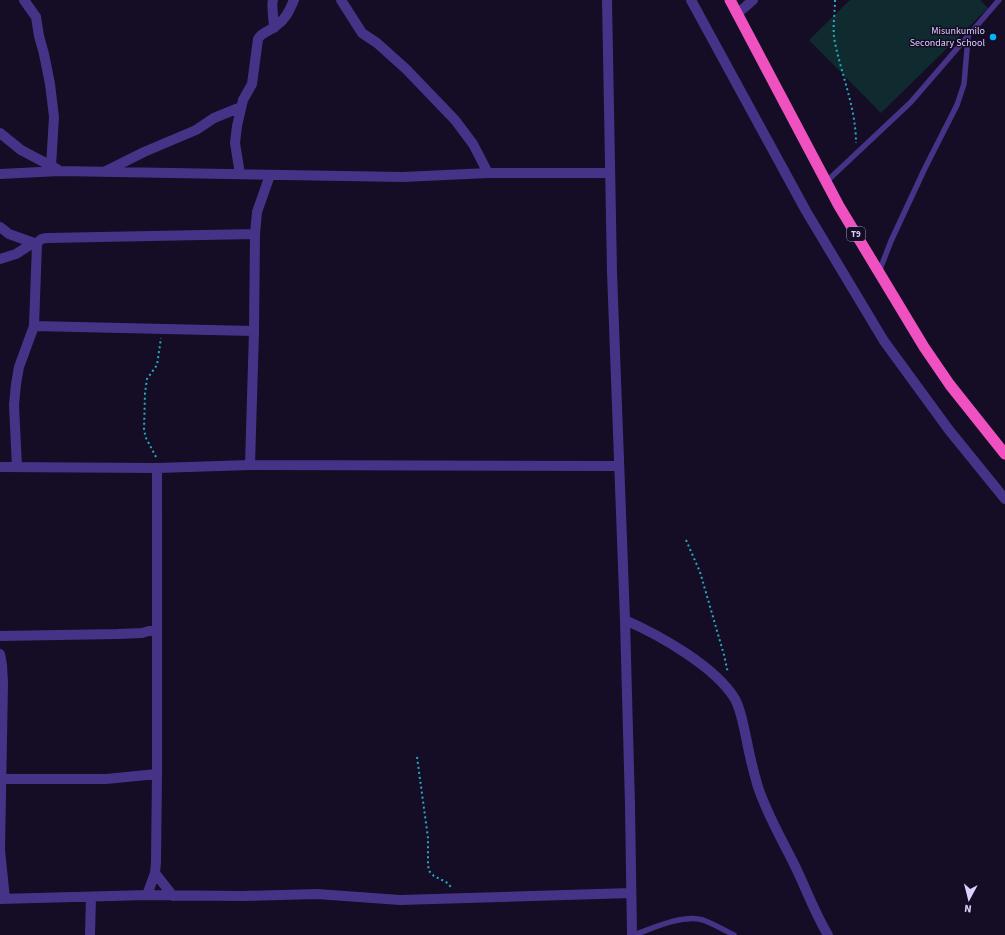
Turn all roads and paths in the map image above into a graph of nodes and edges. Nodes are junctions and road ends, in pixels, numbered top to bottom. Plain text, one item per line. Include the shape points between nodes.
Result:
1 (24, 0) edge
2 (273, 0) edge
3 (294, 0) edge
4 (341, 0) edge
5 (607, 0) edge
6 (691, 0) edge
7 (730, 0) edge
8 (753, 0) edge
9 (835, 0) edge
10 (999, 0) edge
11 (737, 14) junction
12 (274, 28) junction
13 (968, 38) junction
14 (241, 107) junction
15 (0, 132) edge
16 (856, 154) junction
17 (56, 169) junction
18 (104, 172) junction
19 (488, 172) junction
20 (610, 173) junction
21 (0, 174) edge
22 (240, 174) junction
23 (270, 175) junction
24 (826, 182) junction
25 (0, 227) edge
26 (255, 234) junction
27 (35, 244) junction
28 (0, 259) edge
29 (879, 272) junction
30 (34, 326) junction
31 (163, 329) junction
32 (254, 331) junction
33 (1005, 454) edge
34 (250, 465) junction
35 (619, 466) junction
36 (0, 467) edge
37 (17, 467) junction
38 (160, 468) junction
39 (1005, 499) edge
40 (686, 540) dead end
41 (625, 620) junction
42 (156, 629) junction
43 (0, 636) edge
44 (0, 654) edge
45 (728, 690) junction
46 (417, 757) dead end
47 (157, 774) junction
48 (1, 779) edge
49 (155, 873) junction
50 (631, 893) junction
51 (148, 895) junction
52 (173, 896) junction
53 (91, 897) junction
54 (461, 898) junction
55 (2, 899) edge
56 (90, 935) edge
57 (633, 935) edge
58 (734, 935) edge
59 (828, 935) edge

1 - 17 street via 36,17 50,84
2 - 12 street
3 - 12 street via 287,16
4 - 19 street via 362,33 406,69 455,120 473,144
5 - 20 street
6 - 39 street via 806,211 884,340 949,430
7 - 11 highway, T9
8 - 11 street
9 - 16 path via 835,43 855,124
10 - 13 lane
11 - 24 highway, T9
12 - 14 street via 258,39 252,84
13 - 16 lane via 911,102
13 - 29 lane via 964,84 957,105 921,176
14 - 18 street
14 - 22 street via 235,143
15 - 17 street via 21,150
16 - 24 lane
17 - 18 street
17 - 21 street
18 - 22 street
19 - 20 street
19 - 23 street via 403,177
20 - 35 street
22 - 23 street
23 - 26 street via 257,212
24 - 29 highway, T9
25 - 27 street via 9,234
26 - 27 street via 42,238
26 - 32 street
27 - 28 street
27 - 30 street
29 - 33 highway, T9 via 950,385
30 - 31 street
30 - 37 street via 19,367 16,384 14,405
31 - 32 street
31 - 38 path via 156,365 147,379 144,430
32 - 34 street
34 - 35 street
34 - 38 street
35 - 41 street
36 - 37 street
37 - 38 street
38 - 42 street
40 - 45 path via 700,572 714,618 727,670
41 - 45 street via 672,644 712,673
41 - 50 street
42 - 43 street via 118,634
42 - 47 street
44 - 48 street via 3,683
45 - 59 street via 742,717 750,759 765,809
46 - 54 path via 428,838 429,872 446,882
47 - 48 street via 106,779
47 - 49 street
48 - 55 street
49 - 51 street
49 - 52 street
50 - 54 street
50 - 57 street
51 - 52 street
51 - 53 street
52 - 54 street via 317,894 400,900
53 - 55 street
53 - 56 street
57 - 58 lane via 688,919 702,920

